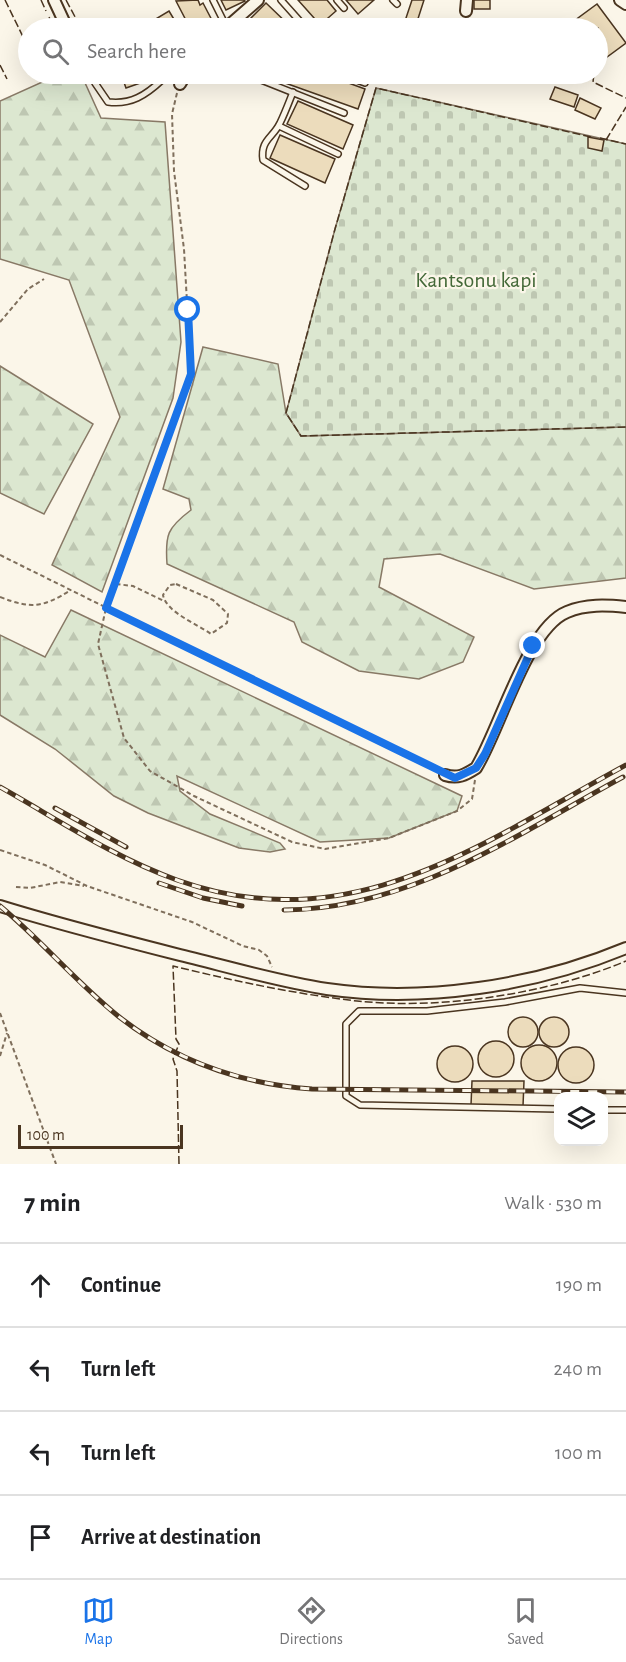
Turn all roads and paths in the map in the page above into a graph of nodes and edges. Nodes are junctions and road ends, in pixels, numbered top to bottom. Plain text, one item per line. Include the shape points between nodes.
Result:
1 (54, 0) edge
2 (213, 0) edge
3 (281, 0) edge
4 (337, 0) edge
5 (620, 0) edge
6 (256, 1) edge
7 (626, 4) edge
8 (344, 8) dead end
9 (62, 18) edge
10 (222, 18) edge
11 (237, 18) edge
12 (297, 18) edge
13 (96, 84) edge
14 (157, 84) edge
15 (178, 84) edge
16 (272, 84) edge
17 (293, 92) junction
18 (345, 113) dead end
19 (279, 126) junction
20 (338, 154) dead end
21 (305, 186) dead end
22 (44, 279) dead end
23 (0, 322) edge
24 (0, 555) edge
25 (115, 584) junction
26 (70, 590) junction
27 (0, 597) edge
28 (164, 601) junction
29 (106, 608) junction
30 (626, 608) edge
31 (476, 768) junction
32 (445, 775) joint
33 (0, 850) edge
34 (87, 886) junction
35 (16, 887) dead end
36 (0, 906) edge
37 (626, 948) edge
38 (274, 978) junction
39 (626, 993) edge
40 (0, 1013) edge
41 (7, 1033) junction
42 (0, 1056) edge
43 (554, 1109) edge
44 (608, 1110) edge
45 (626, 1110) edge
46 (56, 1164) edge

1 - 9 street
2 - 10 lane
3 - 12 lane
4 - 8 lane
5 - 7 street
6 - 11 street
13 - 14 lane via 108,102 118,103 131,101
15 - 25 path via 172,114 174,171 184,249 191,374
16 - 17 lane
17 - 18 lane
17 - 19 lane
19 - 20 lane
19 - 21 lane via 261,150 263,160
22 - 23 path via 28,289
24 - 26 path
25 - 28 path via 133,586
25 - 29 path
26 - 27 path via 49,604 23,606
26 - 29 path
28 - 28 path via 211,634 227,623 228,614 222,606 176,584 164,589
29 - 31 path via 98,644 108,686 124,738 150,771 292,842 325,849 389,838 457,811 472,800
29 - 32 path
30 - 31 street via 586,606 566,612 546,626
31 - 32 street via 455,778
33 - 34 path via 45,865
34 - 35 path via 60,882
34 - 38 path via 259,950 267,956
36 - 38 street
37 - 38 street via 538,975 424,992 327,989
39 - 43 lane via 580,988 427,1011 359,1011 345,1024 346,1096 360,1105
40 - 41 path
41 - 42 path
41 - 46 path
44 - 45 lane

